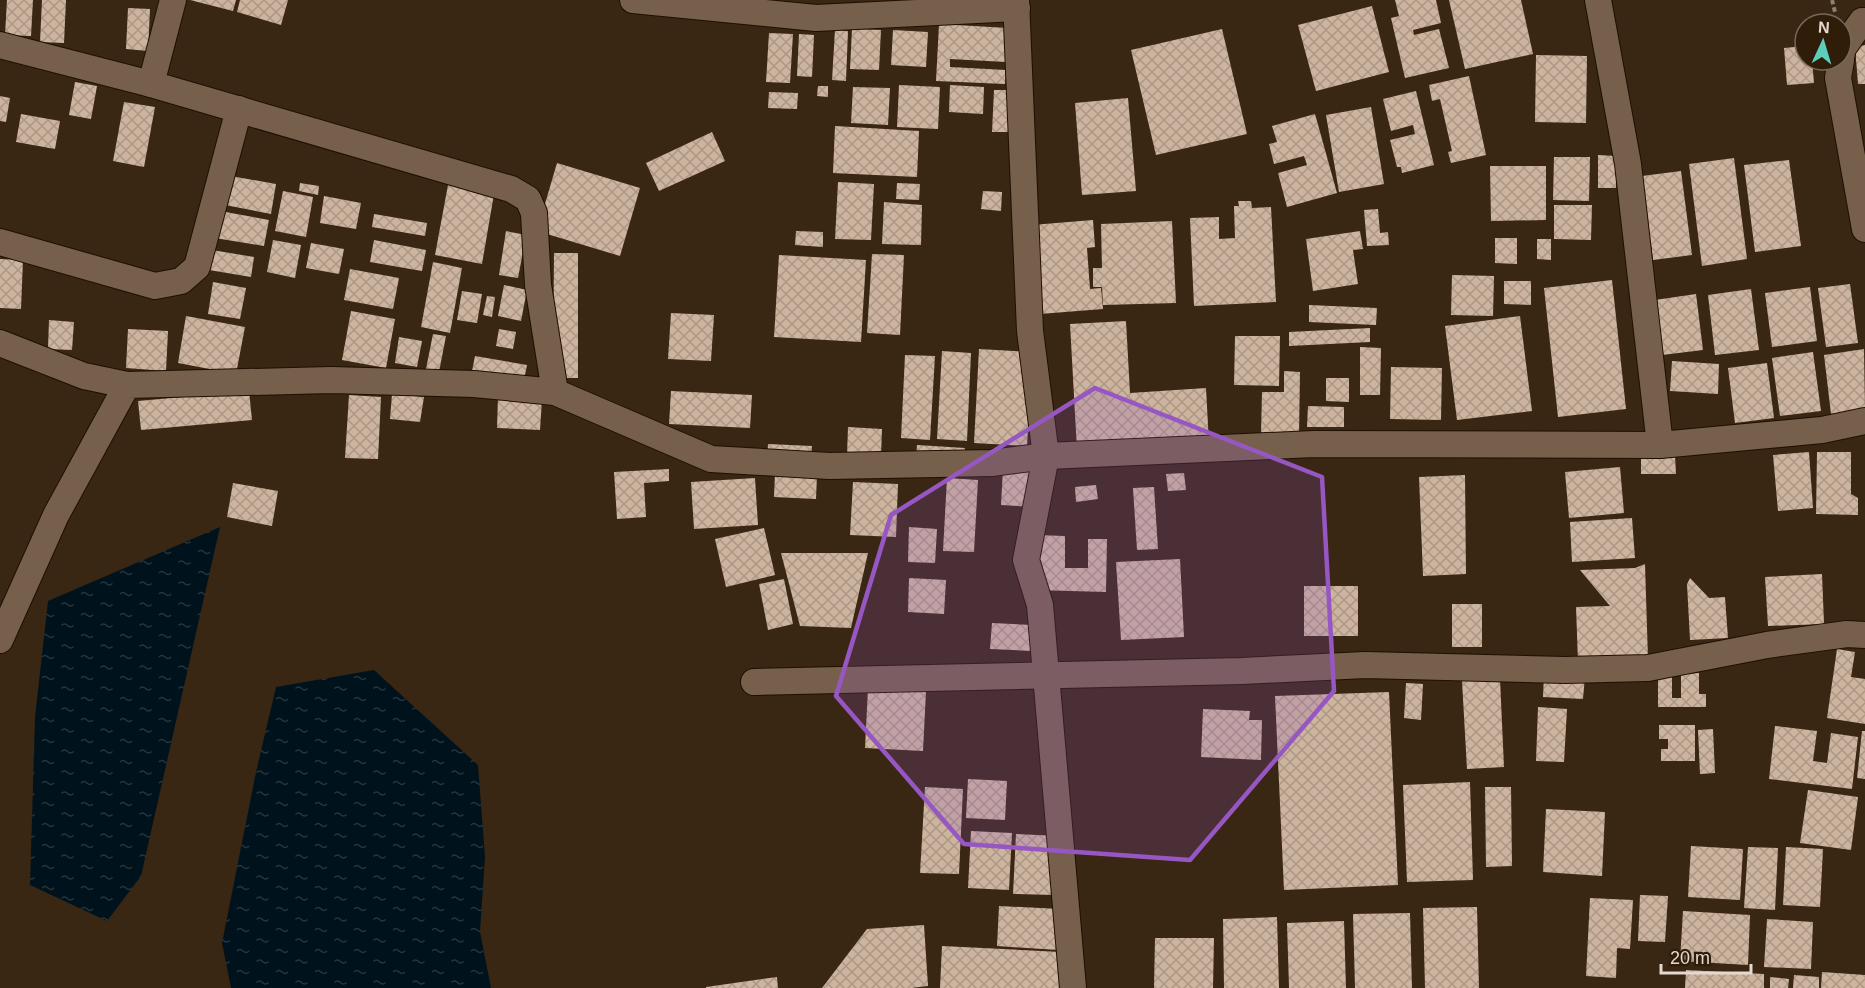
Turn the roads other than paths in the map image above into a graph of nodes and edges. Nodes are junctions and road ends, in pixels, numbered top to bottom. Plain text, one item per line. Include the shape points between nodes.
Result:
1 (172, 0) edge
2 (633, 0) edge
3 (1598, 0) edge
4 (1017, 4) edge
5 (1865, 21) edge
6 (1853, 34) edge
7 (0, 45) edge
8 (1839, 72) edge
9 (151, 84) junction
10 (239, 109) junction
11 (1865, 229) edge
12 (0, 242) edge
13 (0, 343) edge
14 (127, 385) junction
15 (555, 392) junction
16 (1865, 421) edge
17 (1660, 445) junction
18 (1046, 456) junction
19 (1865, 635) edge
20 (0, 640) edge
21 (1046, 674) junction
22 (754, 682) dead end
23 (1072, 988) edge

1 - 9 street
2 - 4 street via 816,18
3 - 17 street via 1628,164
4 - 18 street via 1030,331
5 - 6 street
7 - 9 street
8 - 11 street
9 - 10 street
10 - 12 street via 197,267 181,281 155,286
10 - 15 street via 511,189 528,199 534,213 538,285
13 - 14 street via 84,376
14 - 15 street via 331,380 474,384
14 - 20 street via 56,515
15 - 18 street via 711,459 829,466 991,463
16 - 17 street via 1822,430
17 - 18 street via 1314,444
18 - 21 street via 1026,560 1040,605
19 - 21 street via 1767,645 1648,668 1365,665
21 - 22 street
21 - 23 street

